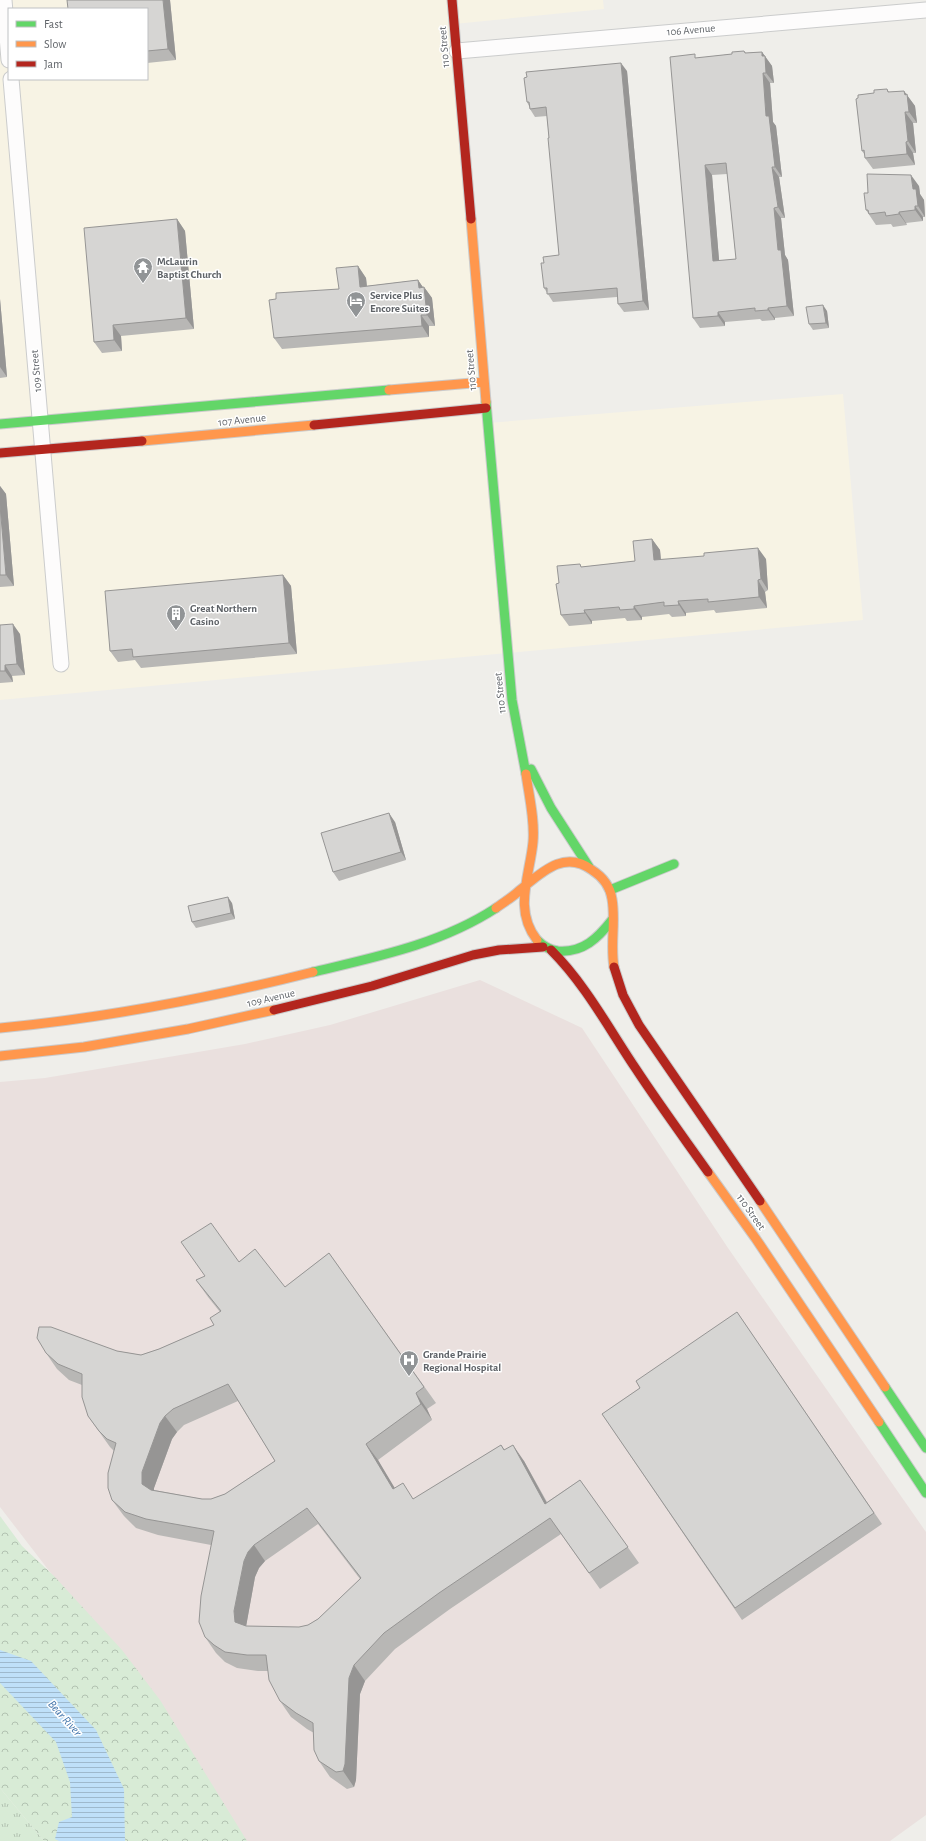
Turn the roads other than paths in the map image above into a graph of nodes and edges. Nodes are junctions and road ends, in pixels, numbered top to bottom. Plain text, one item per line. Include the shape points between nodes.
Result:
1 (4, 0) edge
2 (452, 0) edge
3 (926, 10) edge
4 (8, 48) edge
5 (456, 51) junction
6 (11, 80) edge
7 (484, 382) junction
8 (466, 394) dead end
9 (486, 408) junction
10 (300, 417) dead end
11 (39, 420) junction
12 (0, 424) edge
13 (244, 432) junction
14 (42, 449) junction
15 (0, 453) edge
16 (61, 664) dead end
17 (517, 737) junction
18 (674, 864) dead end
19 (589, 867) junction
20 (525, 886) junction
21 (610, 890) junction
22 (612, 920) junction
23 (547, 949) junction
24 (0, 1028) edge
25 (0, 1056) edge
26 (926, 1448) edge
27 (926, 1493) edge

1 - 4 street
2 - 5 street, 110 Street
3 - 5 street, 106 Avenue
5 - 7 street, 110 Street
6 - 11 street, 109 Street
7 - 8 street
7 - 9 street, 110 Street
7 - 11 street, 107 Avenue
9 - 13 street, 107 Avenue
9 - 17 street, 110 Street
10 - 13 street
11 - 12 street, 107 Avenue
11 - 14 street, 109 Street
13 - 14 street, 107 Avenue
14 - 15 street, 107 Avenue
14 - 16 street, 109 Street
17 - 19 street, 110 Street via 540,789 564,831
17 - 20 street, 110 Street via 530,804 533,840
18 - 21 street
19 - 20 street via 577,863 553,866 538,874
19 - 21 street via 598,873
20 - 23 street via 524,910 527,924 534,937
20 - 24 street, 109 Avenue via 468,926 431,940 365,958 244,989 138,1010 86,1019
21 - 22 street via 614,902
22 - 23 street via 596,940 583,948 568,952
22 - 26 street, 110 Street via 611,948 615,974 620,991 638,1025 776,1224
23 - 25 street, 109 Avenue via 489,951 299,1005 188,1029 84,1047
23 - 27 street, 110 Street via 564,963 588,995 636,1070 756,1239

